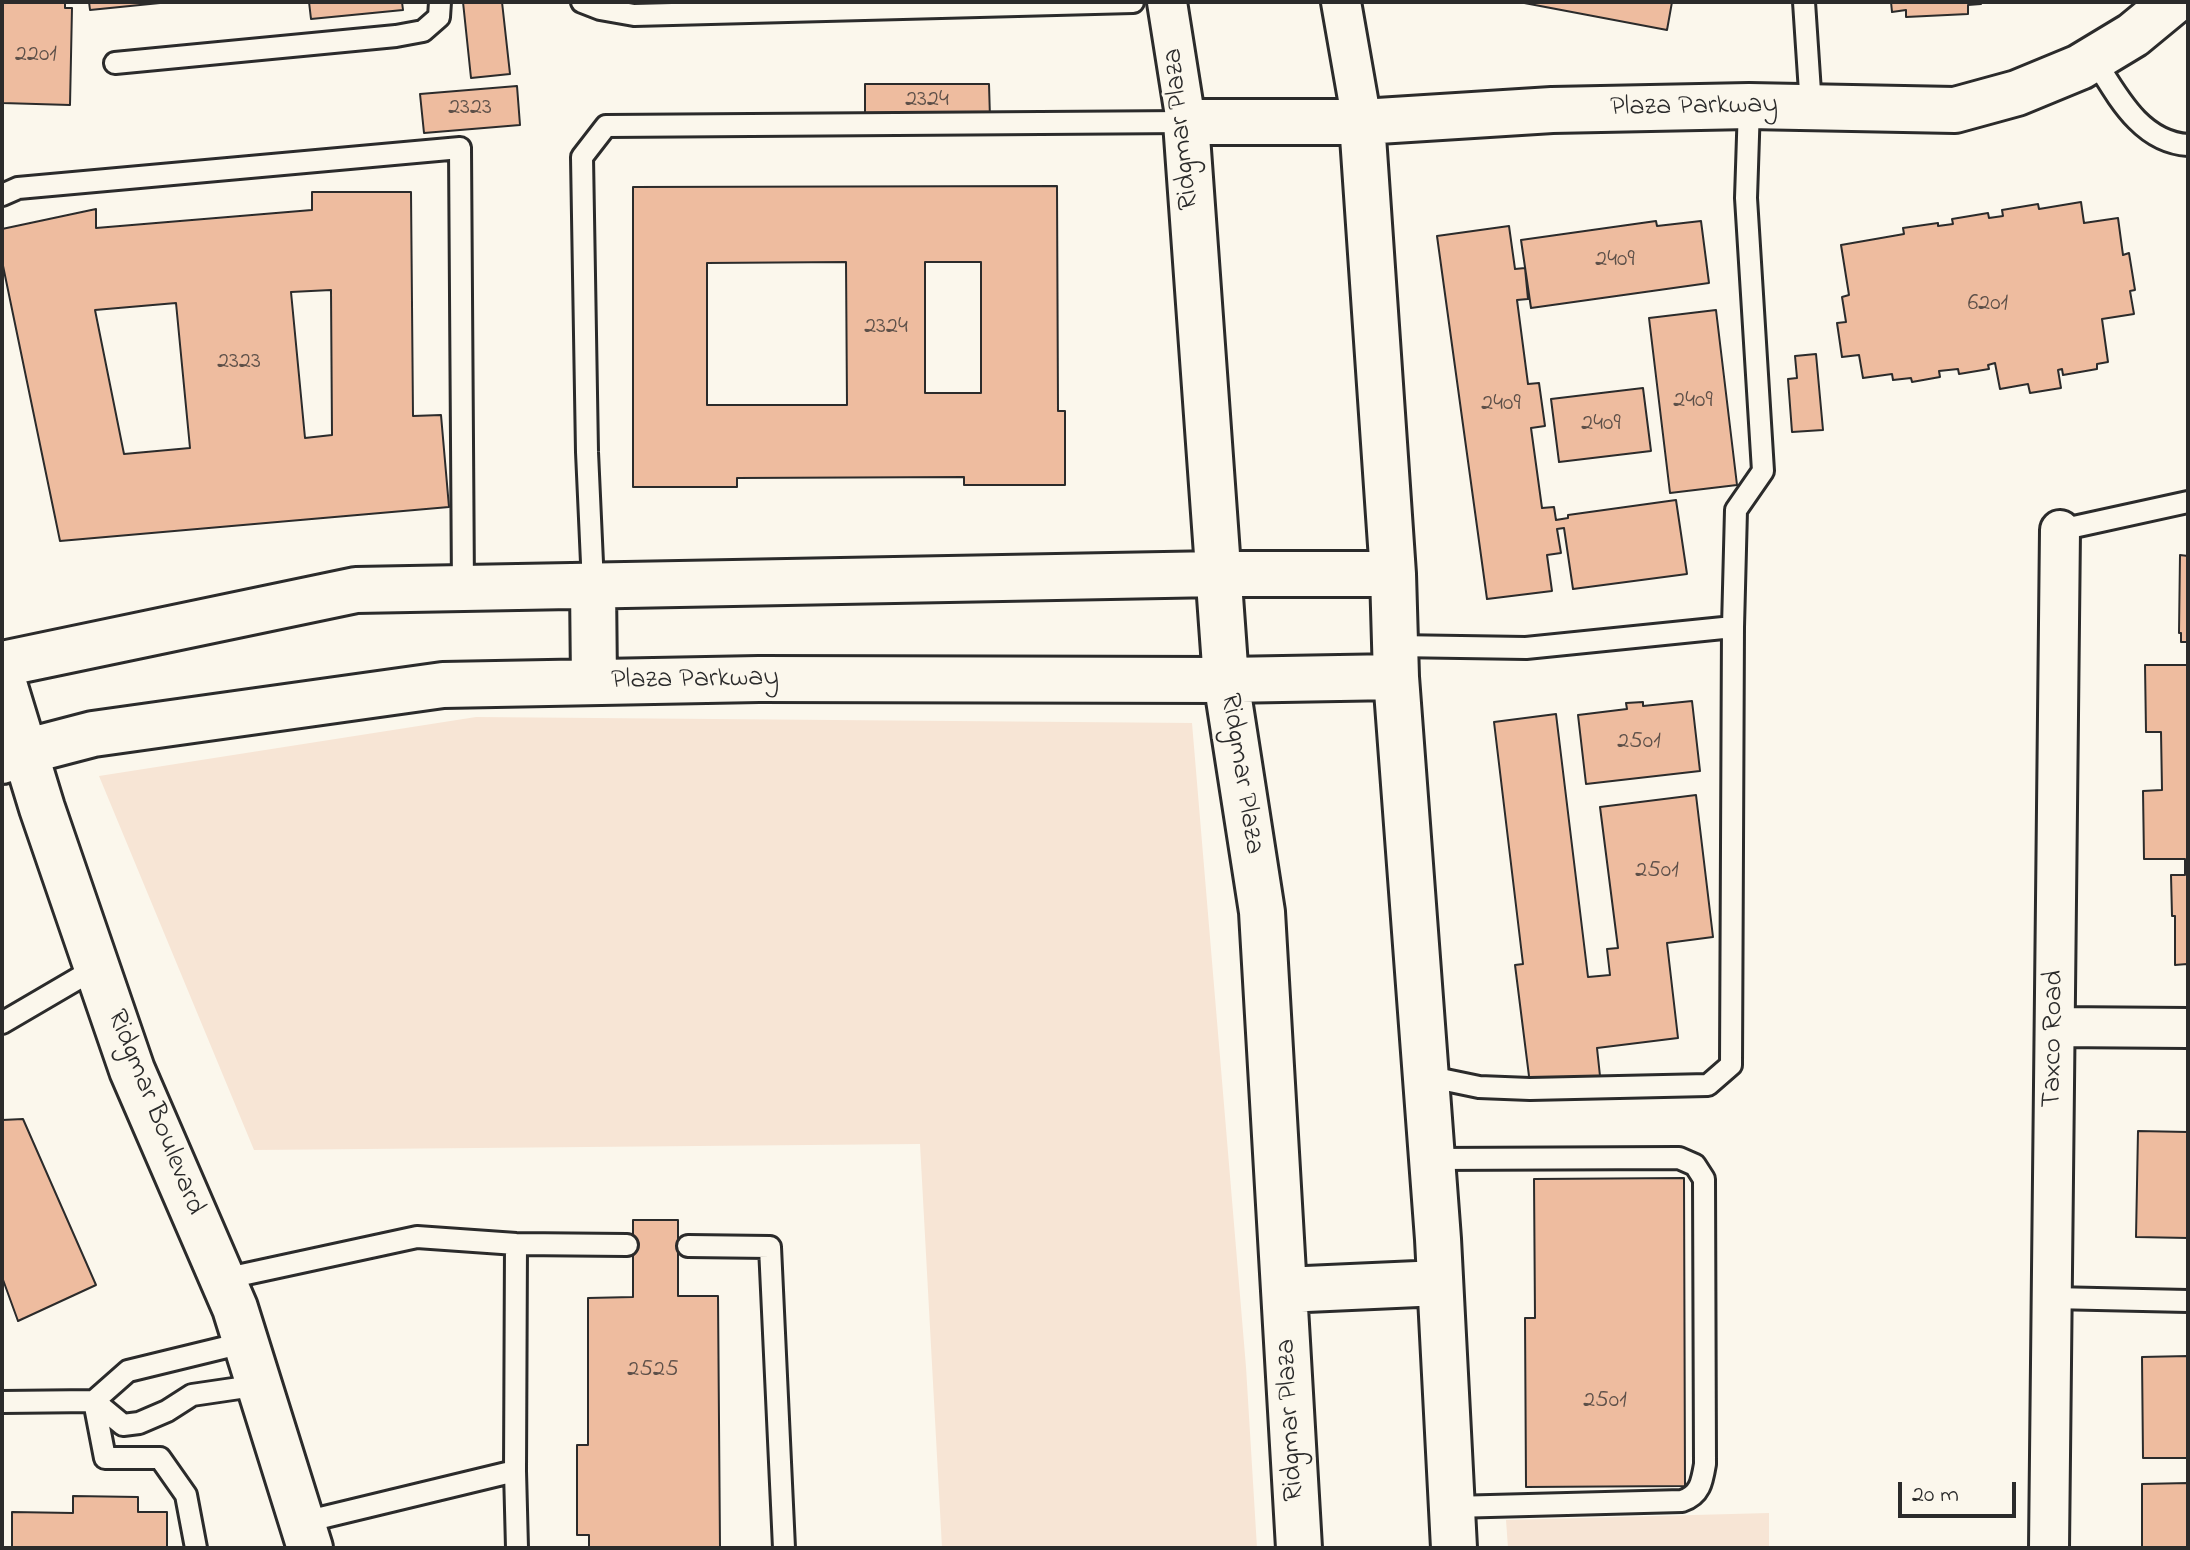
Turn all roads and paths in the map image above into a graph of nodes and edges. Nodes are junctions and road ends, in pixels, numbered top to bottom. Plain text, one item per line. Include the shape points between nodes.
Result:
1 (440, 2) edge
2 (582, 2) edge
3 (1133, 2) edge
4 (1167, 2) edge
5 (1341, 2) edge
6 (1804, 2) edge
7 (2173, 2) edge
8 (1072, 4) edge
9 (2094, 59) junction
10 (115, 63) dead end
11 (1749, 106) junction
12 (1811, 107) junction
13 (1186, 122) junction
14 (1362, 122) junction
15 (2188, 145) edge
16 (2, 195) edge
17 (2188, 502) edge
18 (2060, 530) joint
19 (1218, 574) junction
20 (1393, 574) junction
21 (593, 585) junction
22 (463, 588) junction
23 (1733, 627) junction
24 (1395, 662) junction
25 (2, 664) edge
26 (2, 677) edge
27 (1226, 680) junction
28 (594, 682) junction
29 (13, 756) edge
30 (96, 968) junction
31 (2, 1023) edge
32 (2055, 1027) junction
33 (2188, 1028) edge
34 (1426, 1076) junction
35 (1432, 1159) junction
36 (516, 1244) junction
37 (627, 1245) dead end
38 (688, 1246) dead end
39 (223, 1279) junction
40 (1440, 1283) junction
41 (1284, 1290) junction
42 (2052, 1298) junction
43 (2188, 1301) edge
44 (247, 1342) junction
45 (260, 1385) junction
46 (94, 1401) junction
47 (2, 1402) edge
48 (515, 1471) junction
49 (1453, 1527) edge
50 (307, 1535) edge
51 (196, 1548) edge
52 (517, 1548) edge
53 (784, 1548) edge
54 (1299, 1548) edge
55 (2049, 1548) edge

1 - 10 lane via 439,17 423,31
2 - 8 lane via 634,15
3 - 8 lane
4 - 13 street, Ridgmar Plaza
5 - 14 street
6 - 12 lane
7 - 9 street, Plaza Parkway
9 - 12 street, Plaza Parkway via 2017,93 1955,110
9 - 15 lane via 2130,114 2151,133
11 - 12 street, Plaza Parkway
11 - 14 street, Plaza Parkway via 1552,110
11 - 23 lane via 1746,198 1763,471 1736,510
13 - 14 street, Plaza Parkway
13 - 19 street, Ridgmar Plaza
13 - 21 lane via 606,126 582,157
14 - 20 street
16 - 22 lane via 18,188 460,148
17 - 18 lane
18 - 32 street, Taxco Road
19 - 20 street
19 - 21 street
19 - 27 street, Ridgmar Plaza
20 - 24 street
21 - 22 street
21 - 28 street
22 - 25 street via 356,590
23 - 24 lane
23 - 34 lane via 1731,1065 1708,1085 1479,1087
24 - 27 street, Plaza Parkway
24 - 34 street
26 - 29 street, Ridgmar Boulevard
27 - 28 street, Plaza Parkway
27 - 41 street, Ridgmar Plaza via 1262,912
28 - 29 street, Plaza Parkway via 443,685 93,734
29 - 30 street, Ridgmar Boulevard
30 - 31 lane
30 - 39 street, Ridgmar Boulevard via 132,1070
32 - 33 street
32 - 42 street, Taxco Road
34 - 35 street
35 - 40 street
35 - 49 lane via 1679,1158 1695,1165 1704,1179 1705,1464 1702,1484 1693,1497
36 - 37 lane
36 - 39 lane via 417,1237
36 - 48 lane
38 - 53 lane via 770,1247
39 - 44 street, Ridgmar Boulevard
40 - 41 street
40 - 49 street
41 - 54 street, Ridgmar Plaza
42 - 43 lane
42 - 55 street, Taxco Road
44 - 45 street, Ridgmar Boulevard
44 - 46 lane via 128,1371
45 - 46 lane via 192,1395 153,1417 123,1425
45 - 50 street, Ridgmar Boulevard
46 - 47 lane
46 - 51 lane via 105,1458 160,1458 186,1495
48 - 50 lane
48 - 52 lane

